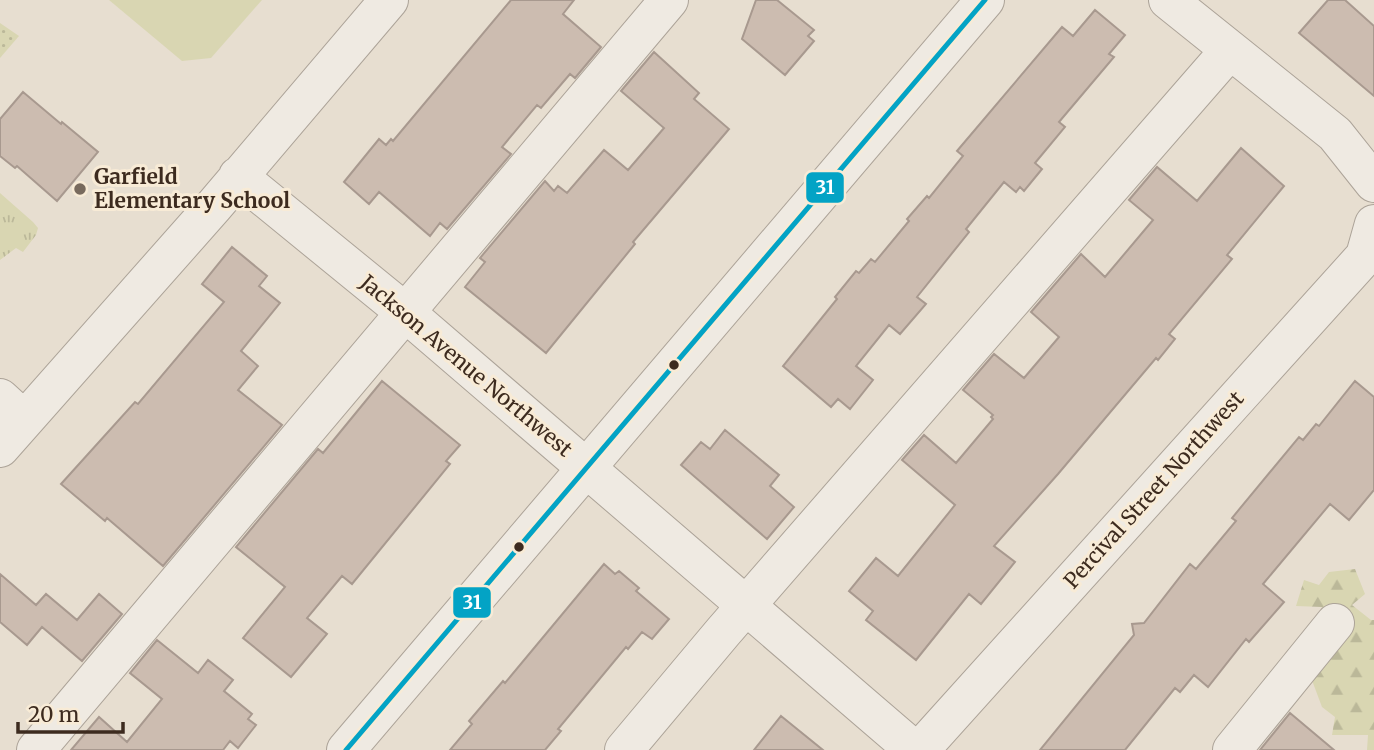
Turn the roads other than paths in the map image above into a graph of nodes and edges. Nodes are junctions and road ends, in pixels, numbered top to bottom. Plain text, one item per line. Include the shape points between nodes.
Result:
1 (389, 0) edge
2 (669, 0) edge
3 (985, 0) edge
4 (1184, 5) edge
5 (1230, 51) junction
6 (238, 176) junction
7 (1374, 183) edge
8 (1374, 224) edge
9 (405, 313) junction
10 (12, 409) edge
11 (0, 448) edge
12 (585, 468) junction
13 (747, 606) junction
14 (1335, 623) dead end
15 (36, 750) edge
16 (346, 750) edge
17 (624, 750) edge
18 (914, 750) edge
19 (920, 750) edge
20 (1232, 750) edge

1 - 6 street
2 - 9 street
3 - 12 street
4 - 5 street
5 - 7 street via 1335,134
5 - 13 street
6 - 9 street, Jackson Avenue Northwest
6 - 10 street
8 - 19 street, Percival Street Northwest via 1365,256
9 - 12 street, Jackson Avenue Northwest
9 - 15 street
10 - 11 street
12 - 13 street, Jackson Avenue Northwest
12 - 16 street
13 - 17 street
13 - 18 street, Jackson Avenue Northwest
14 - 20 street

